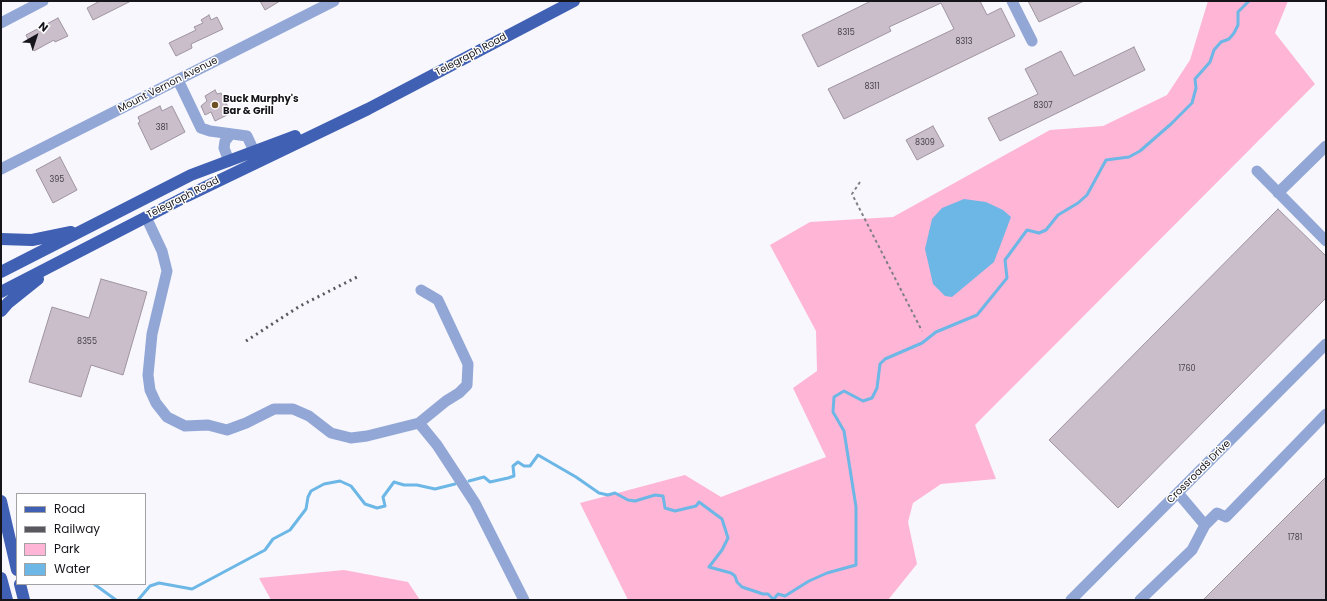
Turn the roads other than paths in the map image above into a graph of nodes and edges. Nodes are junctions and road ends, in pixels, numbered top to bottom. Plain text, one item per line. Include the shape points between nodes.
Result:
1 (43, 1) edge
2 (334, 1) edge
3 (574, 1) edge
4 (1012, 1) edge
5 (1, 23) edge
6 (1032, 41) dead end
7 (178, 80) junction
8 (368, 109) junction
9 (231, 134) junction
10 (1326, 146) edge
11 (254, 151) junction
12 (229, 161) junction
13 (1, 169) edge
14 (1257, 171) dead end
15 (1278, 193) junction
16 (146, 217) junction
17 (88, 228) junction
18 (1, 239) edge
19 (1326, 241) edge
20 (59, 262) junction
21 (1, 272) edge
22 (421, 290) dead end
23 (1, 292) edge
24 (1, 311) edge
25 (1326, 344) edge
26 (1326, 414) edge
27 (419, 423) junction
28 (1178, 493) junction
29 (1, 501) edge
30 (1205, 525) junction
31 (16, 566) edge
32 (1, 578) edge
33 (20, 585) edge
34 (7, 600) edge
35 (24, 600) edge
36 (524, 600) edge
37 (1071, 600) edge
38 (1140, 600) edge

1 - 5 street
2 - 7 street, Mount Vernon Avenue
3 - 8 main road, Telegraph Road
4 - 6 street
7 - 9 street via 201,128
7 - 13 street, Mount Vernon Avenue
8 - 11 main road, Telegraph Road
8 - 16 main road, Telegraph Road
9 - 11 street via 247,136
9 - 12 street via 225,141 224,148
10 - 15 street
11 - 12 main road, Telegraph Road
12 - 17 main road, Telegraph Road via 191,175
14 - 15 street
15 - 19 street
16 - 20 main road, Telegraph Road
16 - 27 street via 162,251 167,271 152,334 148,375 150,390 167,417 185,426 208,425 226,430 274,409 293,409 309,416 331,434 351,438
17 - 18 main road via 32,240
17 - 21 main road, Telegraph Road
20 - 23 main road, Telegraph Road
20 - 24 main road
22 - 27 street via 438,300 468,364 467,385
25 - 28 street, Crossroads Drive
26 - 30 street via 1226,517 1216,513
27 - 36 street via 438,446 475,502
28 - 30 street
28 - 37 street, Crossroads Drive
29 - 31 main road
30 - 38 street via 1192,550
32 - 34 main road
33 - 35 main road

